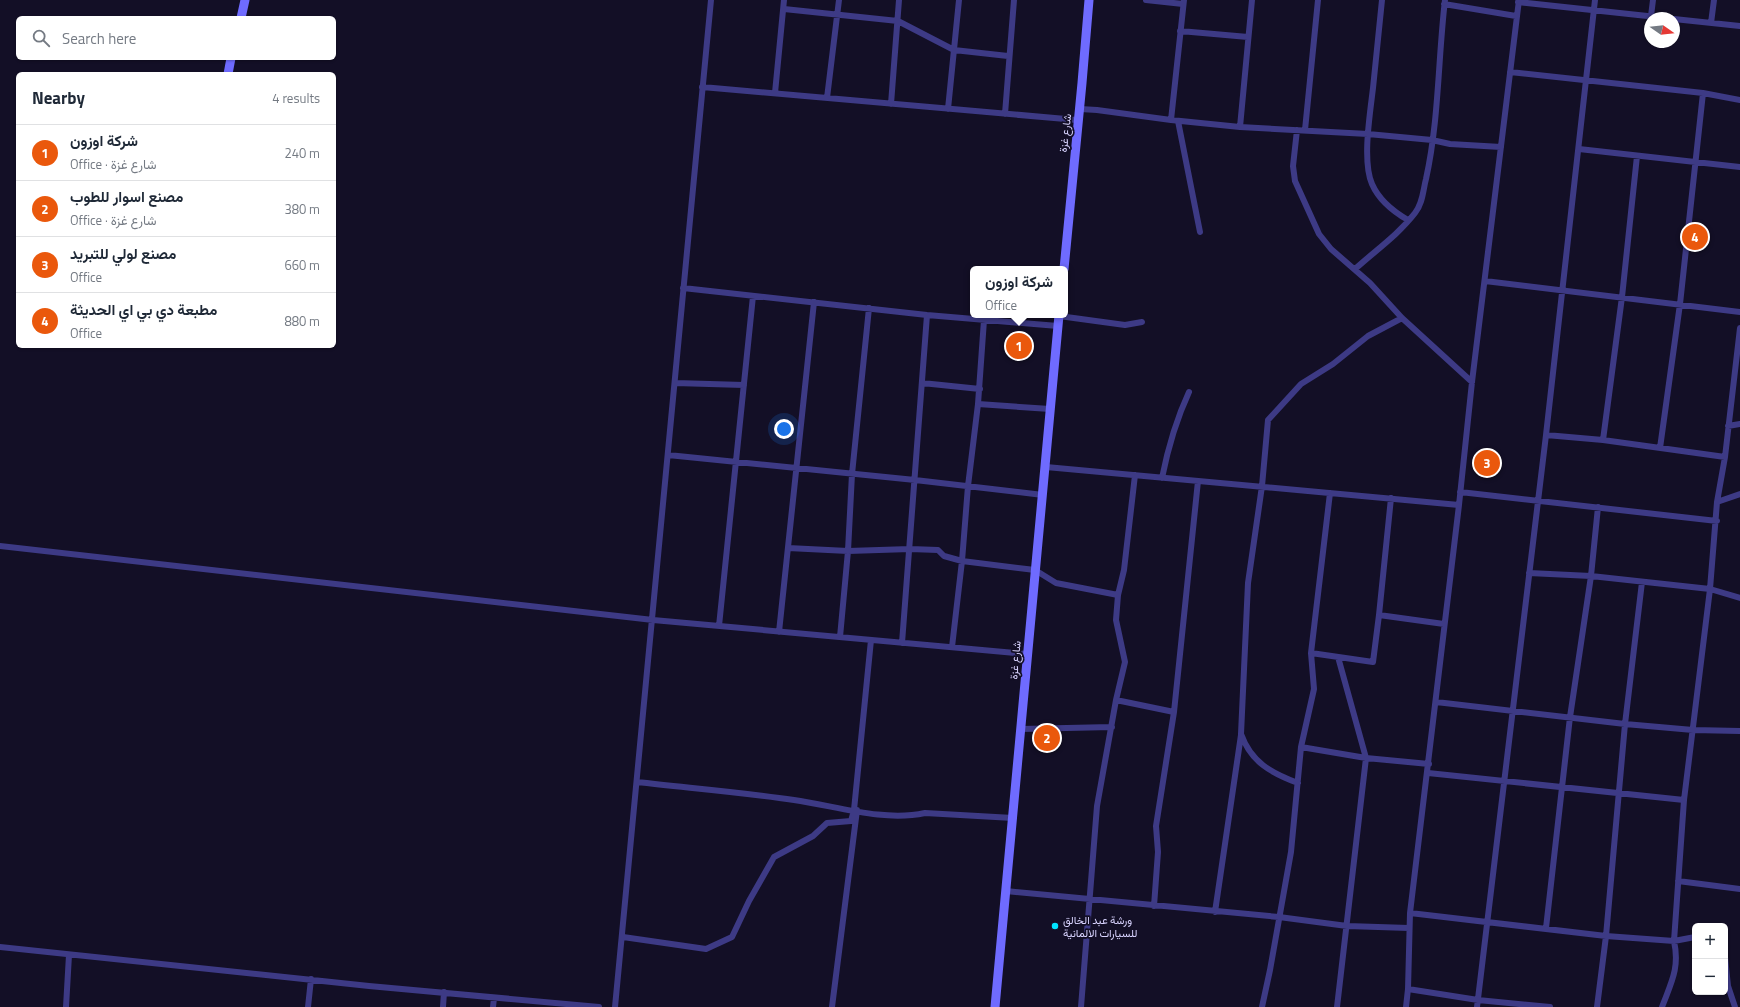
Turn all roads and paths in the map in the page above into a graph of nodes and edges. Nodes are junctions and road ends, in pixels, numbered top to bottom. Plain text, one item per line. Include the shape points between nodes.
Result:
1 (245, 0) edge
2 (711, 0) edge
3 (784, 0) edge
4 (839, 0) edge
5 (900, 0) edge
6 (959, 0) edge
7 (1014, 0) edge
8 (1089, 0) edge
9 (1146, 0) edge
10 (1252, 0) edge
11 (1318, 0) edge
12 (1382, 0) edge
13 (1595, 0) edge
14 (1653, 0) edge
15 (1714, 0) edge
16 (1519, 1) edge
17 (1184, 2) edge
18 (1445, 2) edge
19 (784, 8) junction
20 (1594, 11) junction
21 (1652, 12) edge
22 (837, 14) junction
23 (1644, 15) edge
24 (241, 16) edge
25 (1516, 16) junction
26 (1680, 20) edge
27 (898, 21) junction
28 (1711, 23) junction
29 (1740, 26) edge
30 (1180, 31) junction
31 (1248, 37) junction
32 (954, 50) junction
33 (1008, 56) junction
34 (232, 60) edge
35 (228, 72) edge
36 (1510, 72) junction
37 (1586, 80) junction
38 (702, 87) junction
39 (775, 93) junction
40 (1703, 93) junction
41 (827, 98) junction
42 (1740, 100) edge
43 (891, 104) junction
44 (948, 109) junction
45 (1080, 109) junction
46 (1005, 114) junction
47 (1077, 120) junction
48 (1171, 120) junction
49 (1178, 121) junction
50 (1240, 127) junction
51 (1297, 130) junction
52 (1305, 130) junction
53 (1368, 134) junction
54 (1432, 140) junction
55 (1501, 147) junction
56 (1579, 149) junction
57 (1637, 156) junction
58 (1696, 162) junction
59 (1740, 167) edge
60 (1408, 220) junction
61 (1200, 232) dead end
62 (1064, 266) edge
63 (1355, 269) junction
64 (1485, 281) junction
65 (683, 288) junction
66 (1562, 290) junction
67 (753, 296) junction
68 (1622, 297) junction
69 (814, 302) junction
70 (1680, 304) junction
71 (869, 308) junction
72 (1740, 312) edge
73 (927, 315) junction
74 (1068, 316) edge
75 (1059, 318) edge
76 (1402, 318) junction
77 (984, 320) junction
78 (1142, 322) dead end
79 (1058, 326) junction
80 (1740, 328) edge
81 (1738, 369) edge
82 (1472, 382) junction
83 (675, 383) junction
84 (922, 383) junction
85 (744, 385) junction
86 (980, 389) junction
87 (1189, 392) dead end
88 (978, 404) junction
89 (1050, 410) junction
90 (1740, 424) edge
91 (1728, 426) junction
92 (1546, 435) junction
93 (1603, 440) junction
94 (1660, 448) junction
95 (668, 455) junction
96 (1725, 456) junction
97 (736, 463) junction
98 (1046, 466) junction
99 (796, 468) junction
100 (852, 474) junction
101 (1135, 475) junction
102 (1162, 478) junction
103 (914, 480) junction
104 (1198, 481) junction
105 (968, 486) junction
106 (1262, 486) junction
107 (1460, 492) junction
108 (1330, 493) junction
109 (1740, 494) edge
110 (1043, 495) junction
111 (1391, 498) junction
112 (1538, 501) junction
113 (1717, 502) junction
114 (1459, 504) junction
115 (1598, 507) junction
116 (1717, 521) junction
117 (0, 546) edge
118 (788, 548) junction
119 (910, 549) junction
120 (848, 551) junction
121 (962, 561) junction
122 (1035, 570) junction
123 (1529, 573) junction
124 (1591, 576) junction
125 (1642, 582) junction
126 (1710, 589) junction
127 (1118, 595) junction
128 (1740, 598) edge
129 (1379, 615) junction
130 (653, 620) junction
131 (1444, 624) junction
132 (719, 626) junction
133 (779, 632) junction
134 (840, 637) junction
135 (871, 640) junction
136 (902, 643) junction
137 (952, 647) junction
138 (1311, 653) junction
139 (1028, 654) junction
140 (1338, 657) junction
141 (1116, 700) junction
142 (1436, 702) junction
143 (1174, 712) junction
144 (1513, 712) junction
145 (1570, 717) junction
146 (1625, 724) junction
147 (1112, 727) junction
148 (1021, 729) junction
149 (1693, 730) junction
150 (1740, 731) edge
151 (1241, 734) junction
152 (1301, 747) junction
153 (1366, 758) junction
154 (1429, 764) junction
155 (1428, 773) junction
156 (637, 782) junction
157 (1505, 782) junction
158 (1298, 783) junction
159 (1562, 788) junction
160 (1619, 792) junction
161 (1684, 800) junction
162 (856, 810) junction
163 (1012, 818) junction
164 (1678, 882) junction
165 (1740, 889) edge
166 (1006, 891) junction
167 (1089, 900) junction
168 (1154, 906) junction
169 (1215, 912) junction
170 (1410, 914) junction
171 (1279, 918) junction
172 (1488, 921) junction
173 (1347, 926) junction
174 (1409, 928) junction
175 (1546, 928) junction
176 (1606, 936) junction
177 (623, 938) junction
178 (1692, 938) edge
179 (1674, 941) junction
180 (0, 947) edge
181 (69, 955) junction
182 (1725, 959) edge
183 (311, 980) junction
184 (1408, 989) junction
185 (444, 992) junction
186 (494, 998) junction
187 (1478, 1004) edge
188 (66, 1007) edge
189 (308, 1007) edge
190 (443, 1007) edge
191 (493, 1007) edge
192 (599, 1007) edge
193 (615, 1007) edge
194 (832, 1007) edge
195 (995, 1007) edge
196 (1081, 1007) edge
197 (1262, 1007) edge
198 (1337, 1007) edge
199 (1406, 1007) edge
200 (1550, 1007) edge
201 (1597, 1007) edge
202 (1662, 1007) edge
203 (1735, 1007) edge

1 - 24 main road
2 - 38 street
3 - 19 street
4 - 22 street
5 - 27 street
6 - 32 street
7 - 33 street
8 - 45 main road, شارع غزة
9 - 17 street
10 - 31 street
11 - 52 street
12 - 53 street
13 - 20 street
14 - 21 street
15 - 28 street
16 - 20 street
16 - 25 street
17 - 30 street
18 - 25 street
18 - 54 street
19 - 22 street
19 - 39 street
20 - 23 street
20 - 37 street
22 - 27 street
22 - 41 street
25 - 36 street
26 - 28 street
27 - 32 street
27 - 43 street
28 - 29 street
30 - 31 street
30 - 48 street
31 - 50 street
32 - 33 street
32 - 44 street
33 - 46 street
34 - 35 main road
36 - 37 street
36 - 55 street
37 - 40 street
37 - 56 street
38 - 39 street
38 - 65 street
39 - 41 street
40 - 42 street
40 - 58 street
41 - 43 street
43 - 44 street
44 - 46 street
45 - 47 main road, شارع غزة
45 - 48 street
46 - 47 street
47 - 62 main road, شارع غزة
48 - 49 street
49 - 50 street
49 - 61 street
50 - 51 street
51 - 52 street
51 - 63 street via 1292,166 1295,181 1319,234 1331,249
52 - 53 street
53 - 54 street
53 - 60 street via 1368,166 1372,184 1384,202
54 - 55 street via 1450,144
54 - 60 street via 1422,201
55 - 64 street
56 - 57 street
56 - 66 street
57 - 58 street
57 - 68 street
58 - 59 street
58 - 70 street
60 - 63 street via 1392,239
63 - 76 street
64 - 66 street
64 - 82 street
65 - 67 street
65 - 83 street
66 - 68 street
66 - 92 street
67 - 69 street
67 - 85 street
68 - 70 street
68 - 93 street
69 - 71 street
69 - 99 street
70 - 72 street
70 - 94 street
71 - 73 street
71 - 100 street
73 - 77 street
73 - 84 street
74 - 78 street via 1125,325
75 - 79 main road, شارع غزة
76 - 82 street
76 - 106 street via 1368,336 1333,364 1301,384 1271,414 1266,427
77 - 79 street
77 - 86 street
79 - 89 main road, شارع غزة
80 - 81 street
81 - 91 street
82 - 107 street
83 - 85 street
83 - 95 street
84 - 86 street
84 - 103 street
85 - 97 street
86 - 88 street
87 - 102 street via 1169,445
88 - 89 street
88 - 105 street
89 - 98 main road, شارع غزة
90 - 91 street
91 - 96 street
92 - 93 street
92 - 112 street
93 - 94 street
94 - 96 street
95 - 97 street
95 - 130 street
96 - 113 street
97 - 99 street
97 - 132 street
98 - 101 street
98 - 110 main road, شارع غزة
99 - 100 street
99 - 118 street
100 - 103 street
100 - 120 street
101 - 102 street
101 - 127 street via 1124,570
102 - 104 street
103 - 105 street
103 - 119 street
104 - 106 street
104 - 143 street
105 - 110 street
105 - 121 street
106 - 108 street
106 - 151 street via 1248,583
107 - 112 street
107 - 114 street
108 - 111 street
108 - 138 street
109 - 113 street
110 - 122 main road, شارع غزة
111 - 114 street
111 - 129 street
112 - 115 street
112 - 123 street
113 - 116 street
114 - 131 street
115 - 116 street
115 - 124 street
116 - 126 street
117 - 130 street
118 - 120 street
118 - 133 street
119 - 120 street
119 - 121 street via 938,550 944,556
119 - 136 street
120 - 134 street
121 - 122 street
121 - 137 street
122 - 127 street via 1056,583
122 - 139 main road, شارع غزة
123 - 124 street
123 - 144 street
124 - 125 street
124 - 145 street
125 - 126 street
125 - 146 street
126 - 128 street
126 - 149 street
127 - 141 street via 1116,620 1126,662
129 - 131 street
129 - 140 street via 1373,662
130 - 132 street
130 - 156 street
131 - 142 street
132 - 133 street
133 - 134 street
134 - 135 street
135 - 136 street
135 - 162 street
136 - 137 street
137 - 139 street
138 - 140 street
138 - 152 street via 1314,689
139 - 148 main road, شارع غزة
140 - 153 street
141 - 143 street
141 - 147 street
142 - 144 street
142 - 154 street
143 - 168 street via 1156,826 1158,852
144 - 145 street
144 - 157 street
145 - 146 street
145 - 159 street
146 - 149 street
146 - 160 street
147 - 148 street
147 - 167 street via 1097,806
148 - 163 main road, شارع غزة
149 - 150 street
149 - 161 street
151 - 158 street via 1246,747 1262,765 1275,775
151 - 169 street
152 - 153 street
152 - 158 street
153 - 154 street
153 - 173 street
154 - 155 street
155 - 157 street
155 - 170 street
156 - 162 street via 726,791
156 - 177 street
157 - 159 street
157 - 172 street
158 - 171 street via 1291,852
159 - 160 street
159 - 175 street
160 - 161 street
160 - 176 street
161 - 164 street
162 - 163 street via 911,816 926,813
162 - 177 street via 851,821 827,823 813,836 774,857 732,937 706,949
162 - 194 street
163 - 166 main road, شارع غزة
164 - 165 street
164 - 179 street
166 - 167 street
166 - 195 main road, شارع غزة
167 - 168 street
167 - 196 street
168 - 169 street
169 - 171 street
170 - 172 street
170 - 174 street
171 - 173 street
171 - 197 street
172 - 175 street
172 - 187 street
173 - 174 street
173 - 198 street
174 - 184 street
175 - 176 street
176 - 179 street
176 - 201 street
177 - 193 street
178 - 179 street
179 - 202 street via 1677,960 1675,976
180 - 181 street
181 - 183 street
181 - 188 street
182 - 203 street via 1728,986
183 - 185 street
183 - 189 street
184 - 187 street
184 - 199 street
185 - 186 street
185 - 190 street
186 - 191 street
186 - 192 street
187 - 200 street

